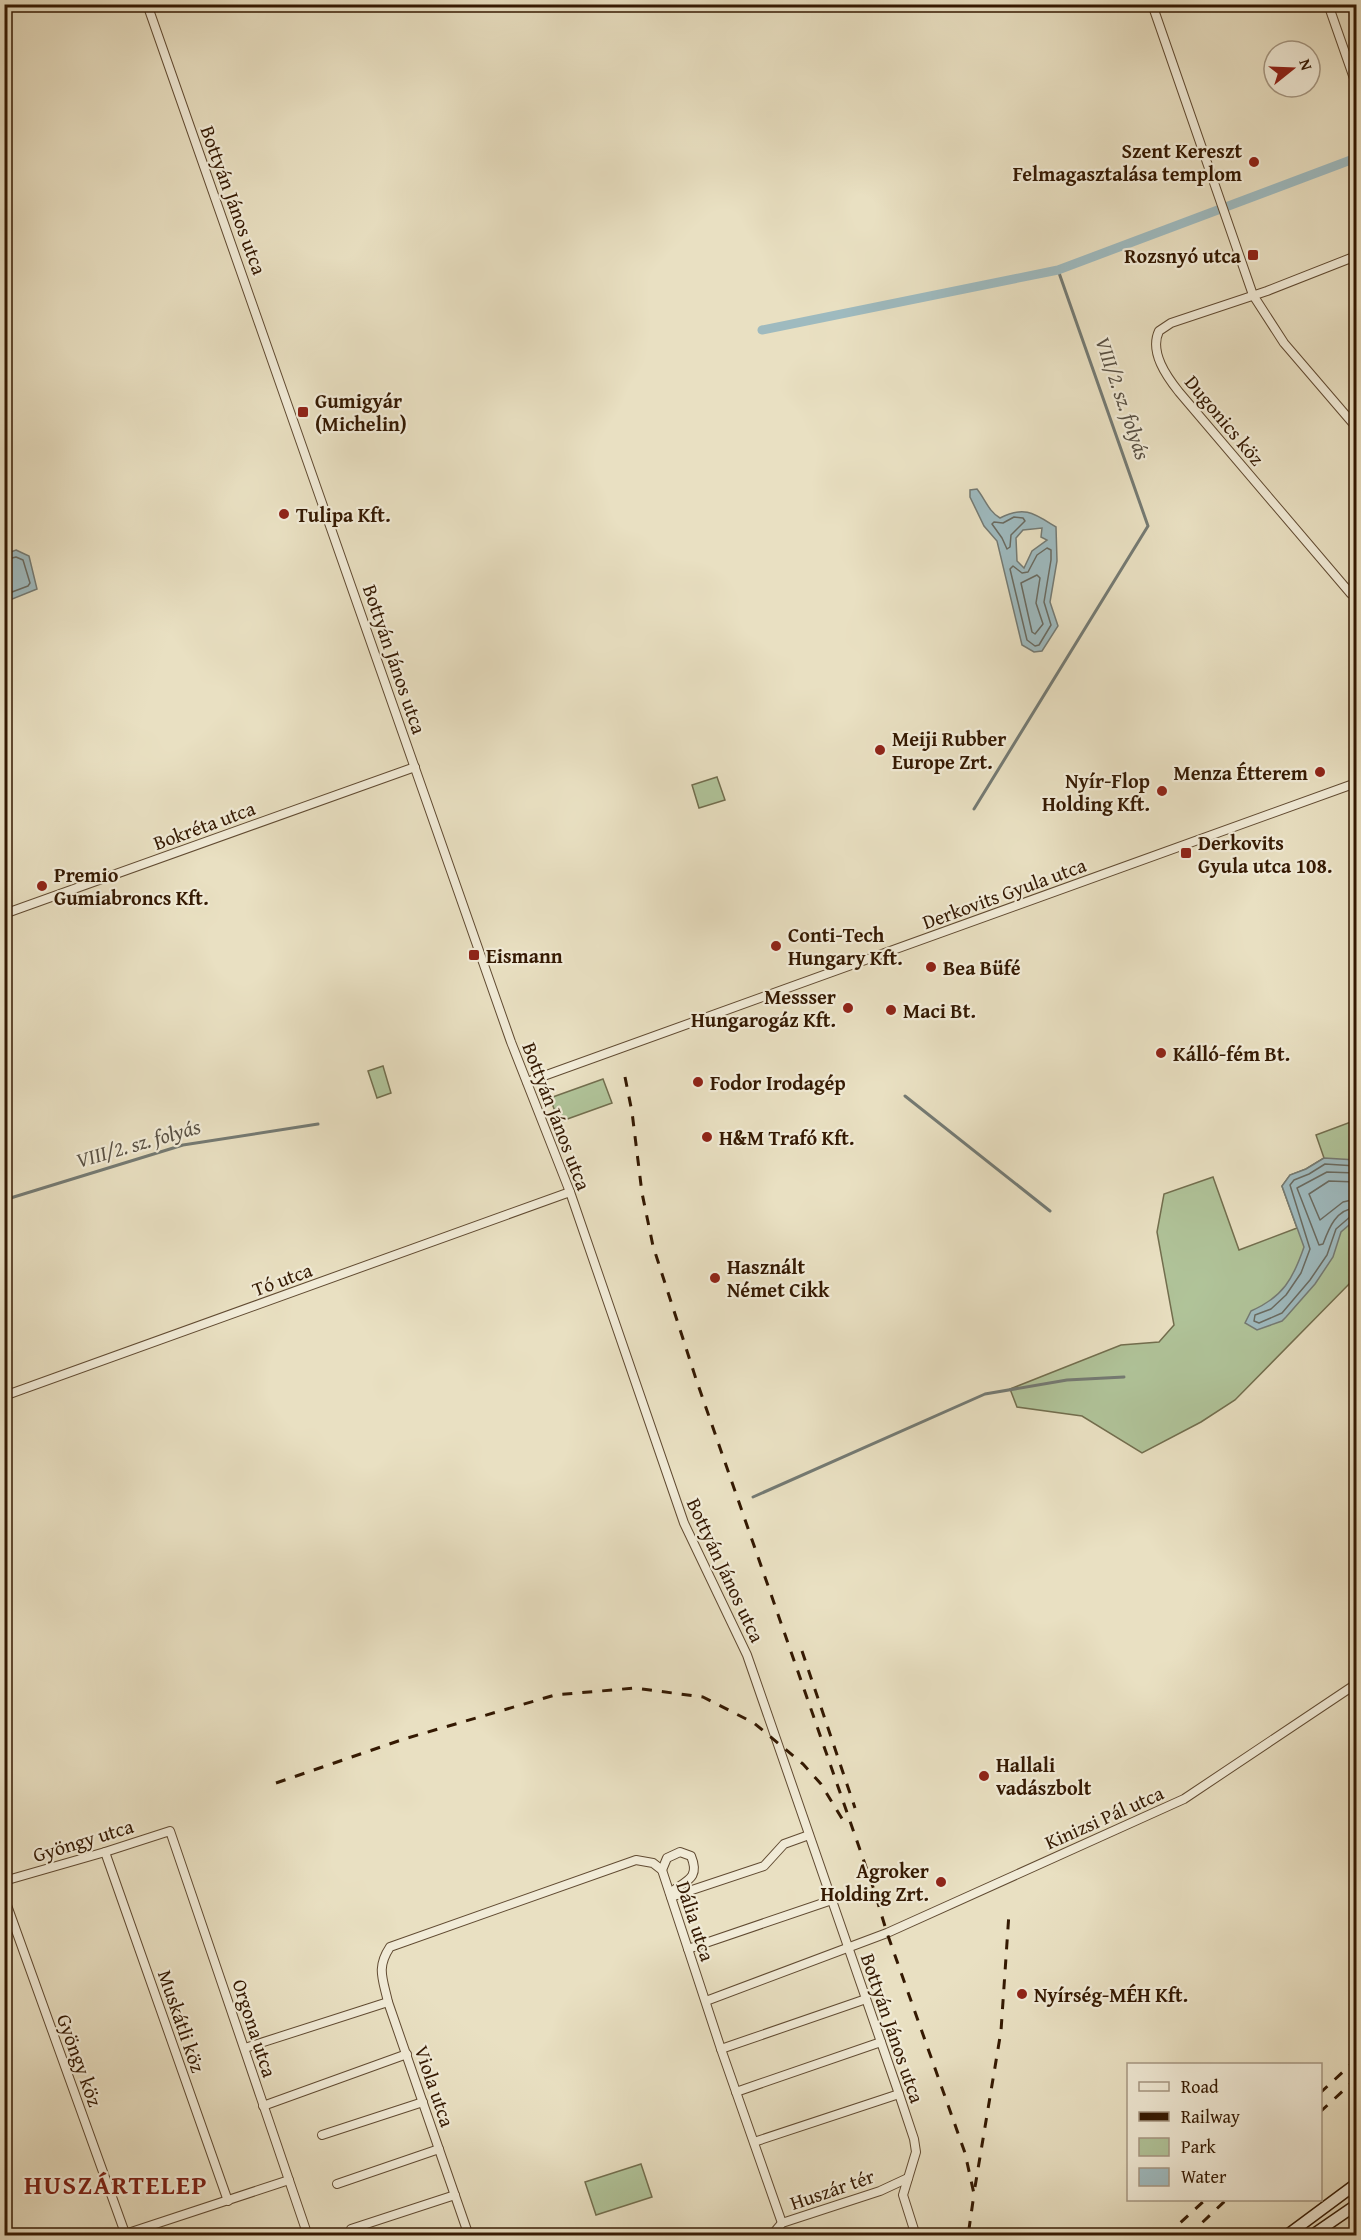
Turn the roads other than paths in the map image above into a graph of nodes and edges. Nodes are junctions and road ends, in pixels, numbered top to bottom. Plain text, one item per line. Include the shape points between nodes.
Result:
1 (147, 4) edge
2 (1152, 4) edge
3 (1328, 4) edge
4 (1355, 73) edge
5 (1356, 84) edge
6 (1356, 256) edge
7 (1253, 295) junction
8 (1356, 426) edge
9 (1356, 594) edge
10 (415, 767) junction
11 (1356, 783) edge
12 (4, 914) edge
13 (527, 1082) junction
14 (570, 1192) junction
15 (4, 1396) edge
16 (1356, 1684) edge
17 (170, 1831) joint
18 (809, 1835) junction
19 (105, 1852) junction
20 (662, 1870) junction
21 (4, 1881) edge
22 (670, 1895) junction
23 (4, 1897) edge
24 (832, 1900) junction
25 (390, 1947) joint
26 (847, 1948) junction
27 (688, 1949) junction
28 (866, 1999) junction
29 (706, 2001) junction
30 (388, 2002) junction
31 (881, 2042) junction
32 (244, 2048) junction
33 (721, 2049) junction
34 (407, 2054) junction
35 (736, 2092) junction
36 (899, 2094) junction
37 (423, 2102) junction
38 (263, 2106) junction
39 (322, 2135) dead end
40 (754, 2142) junction
41 (439, 2149) junction
42 (908, 2178) junction
43 (289, 2180) junction
44 (337, 2184) dead end
45 (1356, 2184) edge
46 (455, 2195) junction
47 (228, 2201) junction
48 (1356, 2205) edge
49 (782, 2223) junction
50 (351, 2229) dead end
51 (122, 2234) edge
52 (308, 2235) edge
53 (468, 2235) edge
54 (771, 2235) edge
55 (916, 2235) edge
56 (1286, 2235) edge
57 (1311, 2235) edge

1 - 10 street, Bottyán János utca
2 - 7 street
3 - 4 street
4 - 5 street
6 - 7 street
7 - 8 street via 1284,342
7 - 9 street, Dugonics köz via 1163,327 1156,342 1165,374 1351,594
10 - 12 street, Bokréta utca
10 - 13 street, Bottyán János utca
11 - 13 street, Derkovits Gyula utca
13 - 14 street, Bottyán János utca
14 - 15 street, Tó utca
14 - 18 street, Bottyán János utca via 684,1523 747,1655
16 - 26 street, Kinizsi Pál utca via 1184,1799
17 - 19 street, Gyöngy utca
17 - 32 street, Orgona utca
18 - 22 street via 784,1844 764,1866
18 - 24 street, Bottyán János utca
19 - 21 street, Gyöngy utca
19 - 47 street, Muskátli köz
20 - 22 street, Dália utca
20 - 22 street via 667,1858 680,1851 691,1856 694,1864 688,1881
20 - 25 street, Dália utca via 654,1863 636,1860
22 - 27 street, Dália utca
23 - 51 street, Gyöngy köz
24 - 26 street, Bottyán János utca
24 - 27 street
25 - 30 street, Viola utca via 380,1970
26 - 28 street, Bottyán János utca
26 - 29 street, Kinizsi Pál utca
27 - 29 street, Dália utca
28 - 31 street, Bottyán János utca
28 - 33 street
29 - 33 street, Dália utca
30 - 32 street
30 - 34 street, Viola utca
31 - 35 street
31 - 36 street, Bottyán János utca
32 - 38 street, Orgona utca
33 - 35 street, Dália utca
34 - 37 street, Viola utca
34 - 38 street
35 - 40 street, Dália utca
36 - 40 street
36 - 42 street, Bottyán János utca via 916,2152
37 - 39 street
37 - 41 street, Viola utca
38 - 43 street, Orgona utca
40 - 49 street, Dália utca
41 - 44 street
41 - 46 street, Viola utca
42 - 49 street, Huszár tér
42 - 55 street, Bottyán János utca via 903,2195
43 - 47 street
43 - 52 street, Orgona utca
45 - 56 main road
46 - 50 street
46 - 53 street, Viola utca
47 - 51 street
48 - 57 main road
49 - 54 street, Huszár tér

